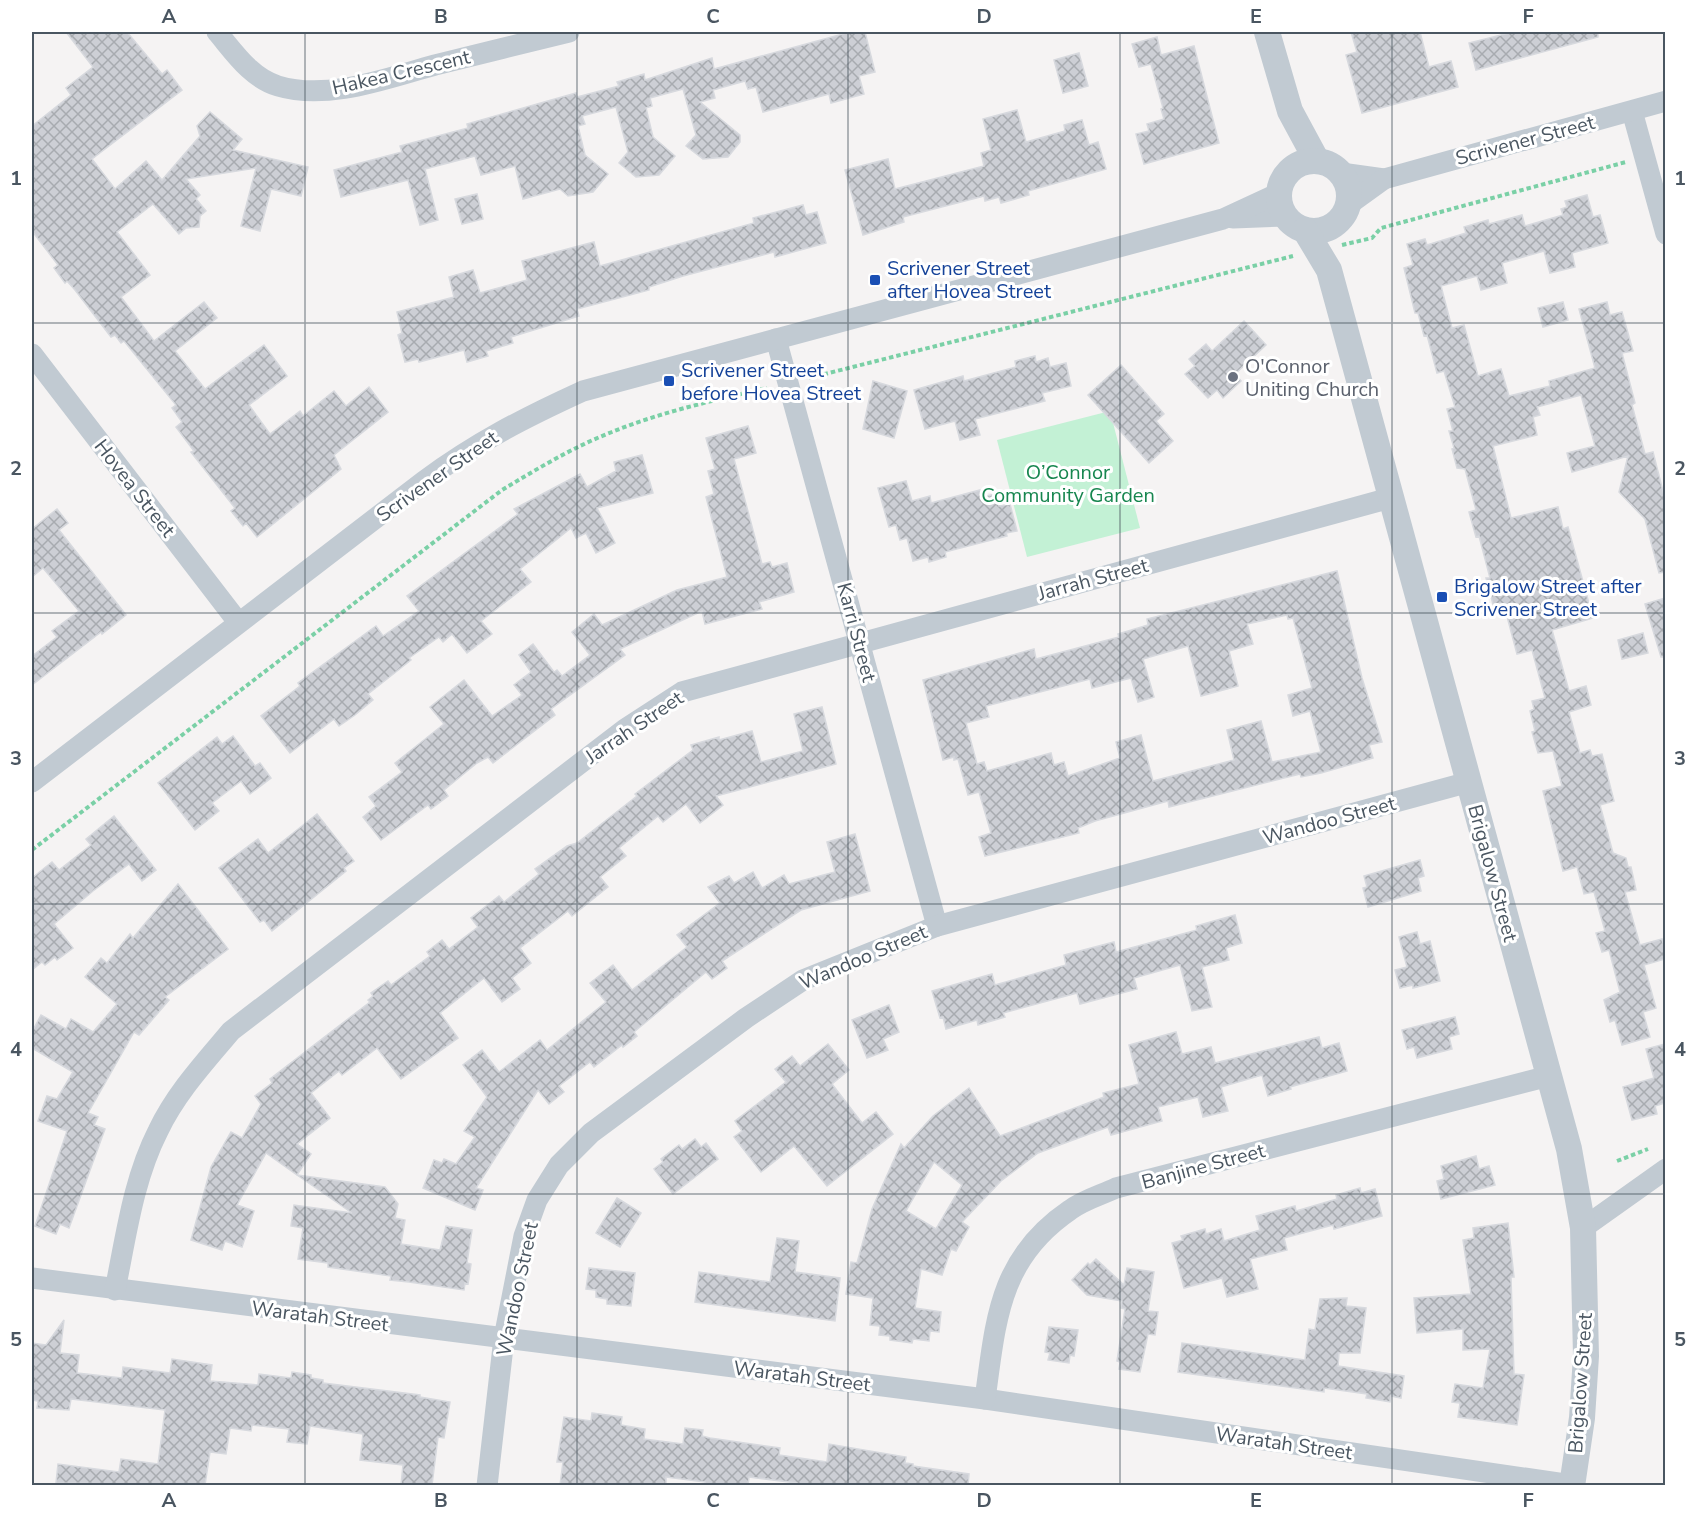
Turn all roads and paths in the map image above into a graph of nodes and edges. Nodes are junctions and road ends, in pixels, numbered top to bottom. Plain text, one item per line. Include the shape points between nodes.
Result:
1 (217, 32) edge
2 (569, 32) edge
3 (1266, 32) edge
4 (1665, 102) edge
5 (1632, 111) junction
6 (1305, 164) junction
7 (1611, 166) dead end
8 (1341, 173) junction
9 (1384, 179) junction
10 (1290, 213) junction
11 (1343, 214) junction
12 (1665, 234) edge
13 (1372, 238) dead end
14 (1277, 260) dead end
15 (1329, 270) junction
16 (776, 339) junction
17 (32, 354) edge
18 (789, 383) junction
19 (1390, 498) junction
20 (238, 622) junction
21 (860, 643) junction
22 (32, 782) edge
23 (1469, 782) junction
24 (32, 850) edge
25 (937, 926) junction
26 (1549, 1076) junction
27 (1648, 1149) dead end
28 (1617, 1161) dead end
29 (1665, 1169) edge
30 (1583, 1228) junction
31 (32, 1278) edge
32 (115, 1290) junction
33 (504, 1338) junction
34 (985, 1399) junction
35 (488, 1485) edge
36 (1572, 1485) edge

1 - 2 street, Hakea Crescent via 258,76 277,86 305,90 359,85
3 - 6 street
4 - 5 street, Scrivener Street
5 - 9 street, Scrivener Street
5 - 12 street
6 - 8 street via 1333,166
6 - 10 street via 1283,179
7 - 13 path via 1381,228
8 - 9 street, Scrivener Street
8 - 11 street via 1349,188
9 - 11 street, Scrivener Street
10 - 11 street via 1328,229
10 - 15 street, Brigalow Street
10 - 16 street, Scrivener Street via 1223,219
11 - 15 street, Brigalow Street
14 - 18 path
15 - 19 street, Brigalow Street
16 - 18 street, Karri Street
16 - 20 street, Scrivener Street via 583,391 526,417 469,448
17 - 20 street, Hovea Street
18 - 21 street, Karri Street
18 - 24 path via 652,417 558,457 502,490
19 - 21 street, Jarrah Street
19 - 23 street, Brigalow Street
20 - 22 street, Scrivener Street
21 - 25 street, Karri Street
21 - 32 street, Jarrah Street via 682,692 625,729 231,1031 189,1081 158,1131 134,1198
23 - 25 street, Wandoo Street
23 - 26 street, Brigalow Street
25 - 33 street, Wandoo Street via 803,980 591,1133 559,1166 537,1200 524,1236
26 - 30 street, Brigalow Street via 1569,1149
26 - 34 street, Banjine Street via 1116,1188 1072,1208 1024,1251 1010,1278 997,1313
27 - 28 path
29 - 30 street
30 - 36 street, Brigalow Street via 1586,1356
31 - 32 street, Waratah Street
32 - 33 street, Waratah Street
33 - 34 street, Waratah Street
33 - 35 street, Wandoo Street
34 - 36 street, Waratah Street

